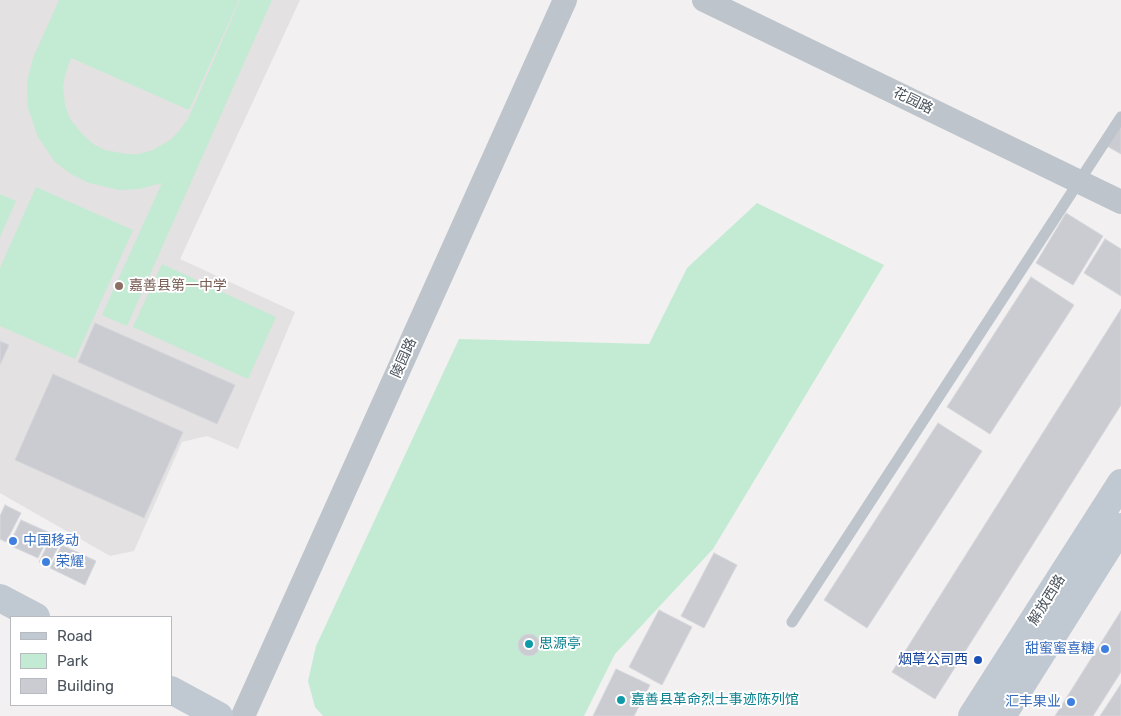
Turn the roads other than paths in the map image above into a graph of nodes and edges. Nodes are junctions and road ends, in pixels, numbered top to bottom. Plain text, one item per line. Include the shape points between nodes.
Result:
1 (565, 0) edge
2 (704, 0) edge
3 (1121, 117) edge
4 (1080, 182) junction
5 (1121, 202) edge
6 (1121, 483) edge
7 (1121, 527) edge
8 (0, 598) edge
9 (34, 616) edge
10 (792, 622) dead end
11 (172, 691) edge
12 (219, 716) edge
13 (244, 716) edge
14 (972, 716) edge
15 (1002, 716) edge

1 - 13 street, 陵园路
2 - 4 street, 花园路
3 - 4 lane
4 - 5 street, 花园路
4 - 10 lane
6 - 14 main road, 解放西路
7 - 15 main road, 解放西路
8 - 9 main road
11 - 12 main road

